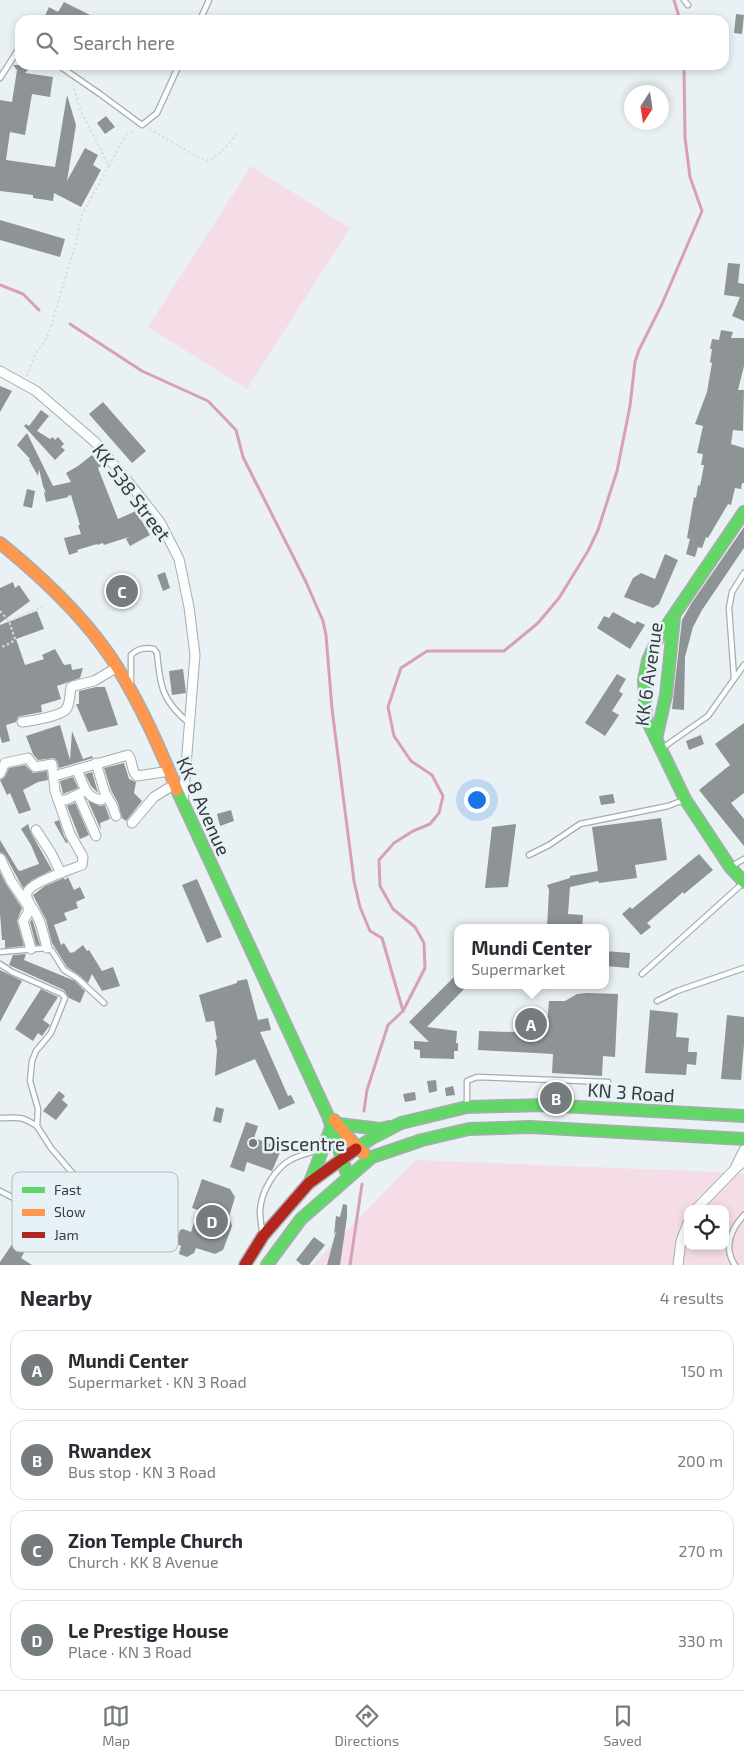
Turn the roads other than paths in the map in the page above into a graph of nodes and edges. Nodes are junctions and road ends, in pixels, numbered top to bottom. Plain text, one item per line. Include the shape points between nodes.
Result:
1 (209, 0) edge
2 (684, 0) edge
3 (688, 5) dead end
4 (202, 15) edge
5 (15, 55) edge
6 (65, 70) edge
7 (178, 70) edge
8 (0, 78) edge
9 (0, 371) edge
10 (744, 512) edge
11 (0, 543) edge
12 (744, 573) edge
13 (675, 613) junction
14 (744, 665) edge
15 (116, 668) junction
16 (734, 678) junction
17 (131, 692) junction
18 (22, 722) dead end
19 (190, 724) junction
20 (658, 744) junction
21 (96, 763) junction
22 (77, 770) junction
23 (170, 771) junction
24 (0, 774) edge
25 (54, 776) junction
26 (175, 784) junction
27 (82, 792) junction
28 (104, 797) junction
29 (58, 800) junction
30 (685, 800) junction
31 (183, 806) junction
32 (83, 807) junction
33 (116, 816) dead end
34 (132, 823) dead end
35 (36, 830) dead end
36 (96, 836) dead end
37 (529, 855) dead end
38 (0, 858) edge
39 (744, 859) edge
40 (730, 867) junction
41 (61, 873) junction
42 (744, 882) edge
43 (47, 948) junction
44 (31, 949) junction
45 (0, 952) edge
46 (0, 964) edge
47 (744, 968) edge
48 (642, 974) dead end
49 (657, 1001) dead end
50 (104, 1003) dead end
51 (608, 1082) dead end
52 (744, 1105) edge
53 (467, 1108) junction
54 (721, 1116) junction
55 (744, 1116) edge
56 (0, 1118) edge
57 (401, 1123) junction
58 (37, 1126) junction
59 (335, 1126) junction
60 (744, 1139) edge
61 (324, 1148) junction
62 (357, 1148) junction
63 (744, 1150) edge
64 (372, 1157) junction
65 (342, 1159) junction
66 (744, 1162) edge
67 (736, 1168) junction
68 (72, 1172) edge
69 (348, 1177) junction
70 (310, 1184) junction
71 (0, 1191) edge
72 (12, 1197) edge
73 (700, 1205) edge
74 (744, 1215) edge
75 (684, 1233) edge
76 (263, 1236) junction
77 (245, 1265) edge
78 (267, 1265) edge
79 (678, 1265) edge
80 (735, 1265) edge

1 - 4 lane
2 - 3 lane
5 - 8 lane
6 - 7 lane via 142,125 157,113
9 - 19 street, KK 538 Street via 52,403 95,442 160,522 171,541 179,559 195,655
10 - 13 main road, KK 6 Avenue
11 - 15 main road, KK 8 Avenue via 48,583 97,638
12 - 16 lane via 732,592 730,608
13 - 20 main road, KK 6 Avenue
13 - 20 main road, KK 6 Avenue via 657,640 644,680 646,718
14 - 16 lane
15 - 17 main road, KK 8 Avenue
15 - 18 street via 94,681 73,686 66,710
16 - 20 lane via 708,716
17 - 19 lane via 132,655 142,648 154,649 167,700
17 - 23 main road, KK 8 Avenue
19 - 31 street, KK 538 Street
20 - 30 main road, KK 6 Avenue
21 - 22 street
21 - 23 street via 128,755 136,776
21 - 28 street
22 - 25 street
22 - 27 street
23 - 26 main road, KK 8 Avenue
24 - 25 street via 5,763 28,758 35,766 52,764
25 - 29 street
26 - 31 main road, KK 8 Avenue
26 - 34 street via 154,797
27 - 28 street via 95,799
27 - 29 street via 66,800
27 - 32 street
28 - 32 street
28 - 33 street
29 - 41 street via 84,863
30 - 37 lane via 580,824
30 - 40 main road, KK 6 Avenue
31 - 59 main road, KK 8 Avenue
32 - 36 street
35 - 41 street
38 - 44 street via 28,906 23,921
39 - 40 lane
40 - 42 main road, KK 6 Avenue
41 - 43 street via 27,892
42 - 48 lane
43 - 44 lane
43 - 50 lane via 64,970
44 - 45 lane
46 - 58 lane via 65,998 51,1033 36,1050 32,1061 30,1081 38,1109
47 - 49 lane
51 - 53 lane via 477,1077 466,1081
52 - 54 main road
53 - 54 main road, KN 3 Road via 543,1105
53 - 57 main road, KN 3 Road
54 - 55 main road, KN 3 Road
56 - 58 lane via 17,1116
57 - 59 main road via 380,1129
57 - 62 main road, KN 3 Road
58 - 68 lane
59 - 61 main road
59 - 62 main road, KK 8 Avenue
59 - 65 main road
60 - 64 main road via 530,1127 469,1129
61 - 70 main road
61 - 76 lane via 292,1160 278,1170 262,1198
62 - 64 main road, KK 8 Avenue
62 - 65 main road, KN 3 Road
63 - 67 street
64 - 69 main road
65 - 69 main road
65 - 70 main road, KN 3 Road
66 - 67 street
67 - 73 street
69 - 78 main road via 301,1219
70 - 76 main road, KN 3 Road
71 - 72 lane
74 - 80 lane via 737,1222 729,1243 730,1257
75 - 79 street
76 - 77 main road, KN 3 Road

